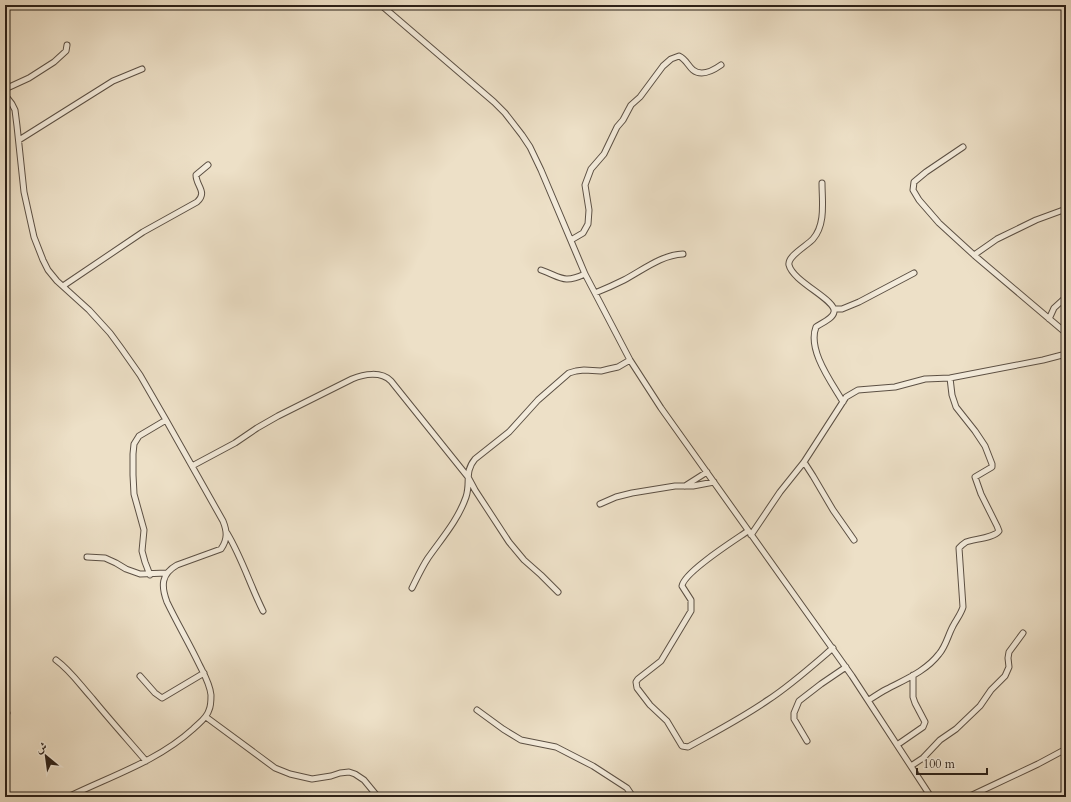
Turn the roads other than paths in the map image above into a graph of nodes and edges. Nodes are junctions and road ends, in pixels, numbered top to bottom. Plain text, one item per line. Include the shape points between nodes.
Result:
1 (381, 5) edge
2 (67, 45) dead end
3 (721, 65) dead end
4 (142, 69) dead end
5 (5, 89) edge
6 (5, 95) edge
7 (19, 140) junction
8 (963, 147) dead end
9 (208, 165) dead end
10 (822, 183) dead end
11 (1066, 209) edge
12 (571, 240) junction
13 (683, 254) dead end
14 (974, 254) junction
15 (541, 270) dead end
16 (914, 273) dead end
17 (585, 274) junction
18 (63, 286) junction
19 (595, 293) junction
20 (1066, 297) edge
21 (835, 309) junction
22 (1049, 319) junction
23 (1066, 333) edge
24 (1066, 354) edge
25 (630, 360) junction
26 (950, 378) junction
27 (843, 402) junction
28 (166, 420) junction
29 (804, 462) junction
30 (192, 466) junction
31 (707, 472) junction
32 (468, 477) junction
33 (714, 482) junction
34 (684, 486) junction
35 (600, 504) dead end
36 (226, 532) junction
37 (749, 533) junction
38 (854, 540) dead end
39 (87, 557) dead end
40 (166, 573) junction
41 (150, 575) junction
42 (412, 588) dead end
43 (558, 592) dead end
44 (263, 611) dead end
45 (1023, 633) dead end
46 (833, 648) junction
47 (56, 660) dead end
48 (846, 667) junction
49 (204, 673) junction
50 (914, 675) junction
51 (140, 676) dead end
52 (868, 700) junction
53 (5, 708) edge
54 (477, 710) dead end
55 (5, 717) edge
56 (206, 717) junction
57 (807, 741) dead end
58 (897, 744) junction
59 (1066, 749) edge
60 (146, 761) junction
61 (911, 766) junction
62 (68, 797) edge
63 (378, 797) edge
64 (633, 797) edge
65 (795, 797) edge
66 (806, 797) edge
67 (931, 797) edge
68 (968, 797) edge

1 - 12 street via 506,113 533,153
2 - 5 street via 66,52 54,62 35,75
3 - 12 street via 714,70 699,73 679,56 663,66 631,105 604,154 591,169 585,185 589,210 588,224 583,233
4 - 7 street via 113,82
6 - 7 street via 15,110
7 - 18 street via 24,192 34,237 48,270
8 - 14 street via 914,182 913,190 939,223
9 - 18 street via 196,176 201,193 197,202 143,232
10 - 21 street via 823,212 819,228 814,239 791,257 789,266 797,277
11 - 14 street via 997,239
12 - 17 street
13 - 19 street via 666,257
14 - 22 street
15 - 17 street via 564,280 575,279
16 - 21 street via 860,302
17 - 19 street
18 - 28 street via 100,322 121,348
19 - 25 street
20 - 22 street via 1054,308
21 - 27 street via 832,316 816,327 814,341 822,367
22 - 23 street
24 - 26 street
25 - 31 street via 660,408
25 - 32 street via 609,370 570,373 538,400 509,432 475,459
26 - 27 street via 925,379 895,387 858,390 846,397
26 - 50 street via 956,407 985,446 992,464 992,467 975,476 999,531 992,536 966,542 959,548 962,611 945,646 925,668
27 - 29 street
28 - 30 street
28 - 41 street via 139,436 134,444 134,494 144,530 142,551
29 - 37 street
29 - 38 street
30 - 32 street via 278,416 352,379 374,374 391,381
30 - 36 street via 223,521
31 - 33 street
31 - 34 street
32 - 42 street via 468,491 460,512 427,559
32 - 43 street via 508,542
33 - 34 street
33 - 37 street
34 - 35 street via 632,493
36 - 40 street via 226,542 221,549 177,565
36 - 44 street
37 - 46 street
37 - 46 street via 714,554 682,582 690,600 691,611 661,661 638,679 637,688 667,721 682,746 688,747 769,700
39 - 41 street via 105,558 126,569
40 - 41 street
40 - 49 street via 163,585 166,602
45 - 61 street via 1009,652 1009,667 1005,676 980,706
46 - 48 street
47 - 60 street via 72,674
48 - 52 street
48 - 57 street via 799,701 794,719
49 - 51 street via 162,698
49 - 56 street via 211,694
50 - 52 street
50 - 58 street via 913,697 925,722 923,727
52 - 58 street
53 - 55 street
54 - 64 street via 521,740 556,747 593,766 627,788
56 - 60 street via 178,742
56 - 63 street via 275,768 312,778 349,772 364,780
58 - 61 street
59 - 68 street
60 - 62 street
61 - 67 street
65 - 66 street

